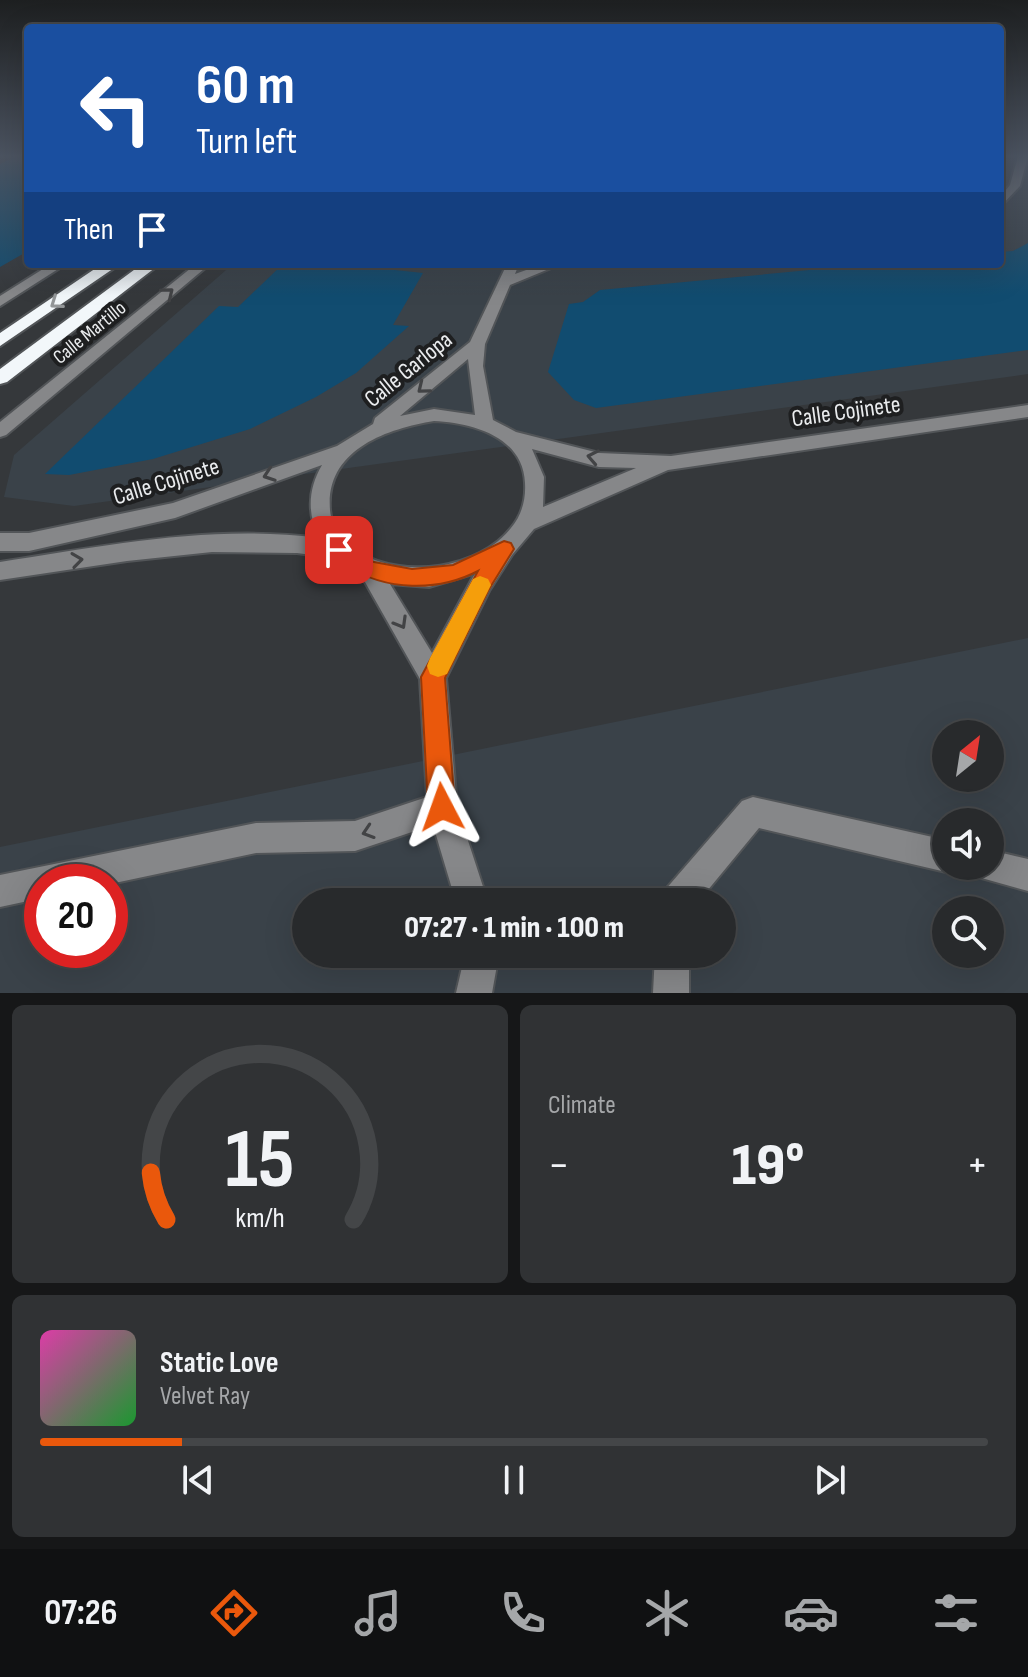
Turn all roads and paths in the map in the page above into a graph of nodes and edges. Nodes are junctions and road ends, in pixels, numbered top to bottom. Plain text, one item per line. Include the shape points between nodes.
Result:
1 (54, 268) edge
2 (106, 268) edge
3 (147, 268) edge
4 (199, 268) edge
5 (511, 268) edge
6 (544, 268) edge
7 (505, 282) junction
8 (0, 302) edge
9 (0, 341) edge
10 (477, 344) junction
11 (0, 378) edge
12 (1028, 411) edge
13 (485, 423) junction
14 (0, 431) edge
15 (369, 432) junction
16 (511, 437) junction
17 (343, 451) junction
18 (671, 463) junction
19 (528, 523) junction
20 (0, 542) edge
21 (504, 549) junction
22 (339, 550) junction
23 (369, 569) junction
24 (0, 571) edge
25 (433, 677) junction
26 (442, 807) junction
27 (932, 853) edge
28 (128, 864) edge
29 (1004, 869) edge
30 (1028, 875) edge
31 (24, 886) edge
32 (468, 888) edge
33 (689, 888) edge
34 (0, 891) edge
35 (479, 968) edge
36 (672, 968) edge
37 (474, 993) edge
38 (671, 993) edge

1 - 8 street
2 -> 9 highway
3 - 11 highway
14 -> 4 street, Calle Martillo
5 - 7 street, Calle Garlopa
6 - 7 street
7 - 10 street, Calle Garlopa
10 - 13 street, Calle Garlopa via 475,366
10 -> 15 street, Calle Garlopa
12 - 18 street, Calle Cojinete
13 - 15 street via 434,415
13 - 16 street
15 - 17 street
18 -> 16 street, Calle Cojinete via 599,460
16 - 19 street via 534,467 537,494
17 -> 20 street, Calle Cojinete via 175,510 29,542
17 - 22 street via 319,495 322,524
18 - 19 street, Calle Cojinete
19 - 21 street
21 - 23 street via 455,573 412,578
21 - 25 street
22 - 23 street
24 -> 22 street via 241,540
23 -> 25 street
25 - 26 street
26 -> 28 street via 355,836 256,838
26 - 32 street
27 - 33 street via 753,812
29 - 30 street
31 - 34 street
35 - 37 street
36 - 38 street

